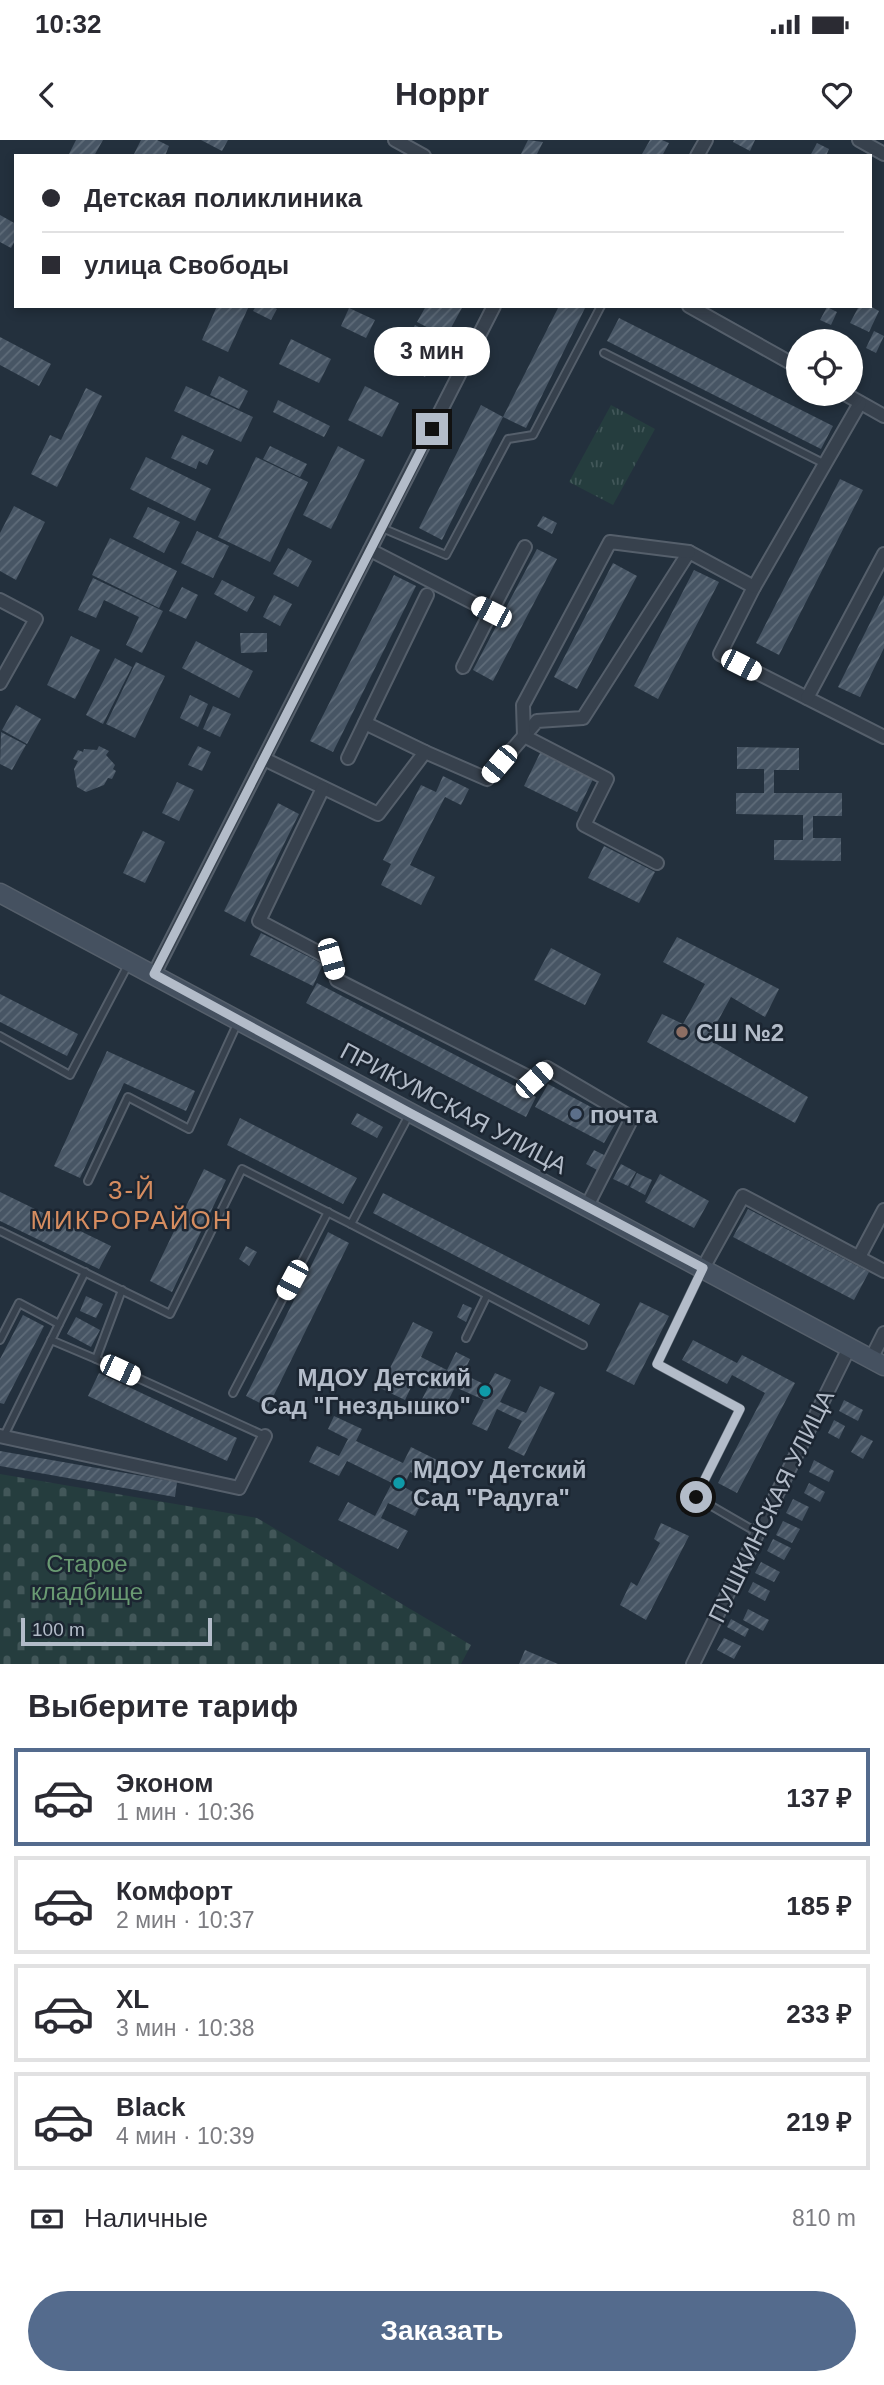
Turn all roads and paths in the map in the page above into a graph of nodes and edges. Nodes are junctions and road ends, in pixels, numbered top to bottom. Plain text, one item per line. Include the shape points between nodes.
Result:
1 (395, 140) edge
2 (859, 140) edge
3 (420, 154) edge
4 (884, 154) edge
5 (494, 308) edge
6 (600, 308) edge
7 (693, 308) edge
8 (604, 353) dead end
9 (786, 360) edge
10 (863, 404) edge
11 (858, 406) edge
12 (884, 416) edge
13 (825, 464) junction
14 (382, 528) junction
15 (525, 547) dead end
16 (370, 550) junction
17 (689, 552) junction
18 (884, 554) edge
19 (754, 587) junction
20 (427, 595) dead end
21 (0, 600) edge
22 (491, 612) junction
23 (463, 667) dead end
24 (0, 682) edge
25 (807, 698) junction
26 (365, 723) junction
27 (524, 736) junction
28 (884, 737) edge
29 (425, 752) junction
30 (348, 758) dead end
31 (264, 759) junction
32 (323, 788) junction
33 (657, 863) dead end
34 (0, 893) edge
35 (130, 962) junction
36 (154, 974) junction
37 (239, 1021) junction
38 (0, 1036) edge
39 (410, 1113) junction
40 (88, 1181) dead end
41 (587, 1206) junction
42 (884, 1210) edge
43 (328, 1212) junction
44 (351, 1224) junction
45 (0, 1231) edge
46 (859, 1257) junction
47 (703, 1268) junction
48 (884, 1271) edge
49 (85, 1272) junction
50 (122, 1290) junction
51 (487, 1295) junction
52 (59, 1324) junction
53 (884, 1333) edge
54 (466, 1338) dead end
55 (0, 1340) edge
56 (51, 1340) junction
57 (583, 1345) dead end
58 (849, 1349) junction
59 (96, 1359) junction
60 (877, 1363) edge
61 (233, 1393) dead end
62 (265, 1436) joint
63 (2, 1437) edge
64 (758, 1533) junction
65 (693, 1664) edge

1 - 3 street
2 - 4 street
5 - 14 street
6 - 14 lane via 533,435 508,439 446,555
7 - 9 street
8 - 13 lane
10 - 12 street
11 - 13 street
13 - 19 street
14 - 16 street
15 - 22 street
16 - 22 street
16 - 31 street
17 - 19 street
17 - 27 street via 583,718 537,721
17 - 27 street via 610,542 523,705
18 - 25 street
19 - 25 street via 720,654
20 - 26 street
21 - 24 street via 36,619
22 - 23 street
25 - 28 street
26 - 29 street
26 - 30 street
27 - 29 street via 487,779
27 - 33 street via 607,779 584,825
29 - 32 street via 378,814
31 - 32 street
31 - 36 street
32 - 41 street via 258,921 331,959 337,980 534,1080 547,1068 632,1118
34 - 35 main road, ПРИКУМСКАЯ УЛИЦА
35 - 36 main road, ПРИКУМСКАЯ УЛИЦА
35 - 38 lane via 70,1075
36 - 37 main road, ПРИКУМСКАЯ УЛИЦА
37 - 39 main road, ПРИКУМСКАЯ УЛИЦА
37 - 40 lane via 189,1129 128,1097
39 - 41 main road, ПРИКУМСКАЯ УЛИЦА
39 - 44 lane
41 - 47 main road, ПРИКУМСКАЯ УЛИЦА
42 - 46 street
43 - 44 lane
43 - 50 lane via 242,1169 170,1314
43 - 61 lane
44 - 51 lane
45 - 49 lane
46 - 47 street via 743,1196
46 - 48 street
47 - 58 main road, ПРИКУМСКАЯ УЛИЦА
47 - 64 lane via 657,1364 740,1409 696,1497
49 - 50 lane
49 - 52 lane
50 - 59 lane
51 - 54 lane
51 - 57 lane
52 - 55 lane via 19,1303
52 - 56 lane
53 - 60 street
56 - 59 lane
56 - 63 lane
58 - 60 main road, ПРИКУМСКАЯ УЛИЦА
58 - 64 street, ПУШКИНСКАЯ УЛИЦА
59 - 62 lane
62 - 63 street via 239,1488
64 - 65 street, ПУШКИНСКАЯ УЛИЦА

